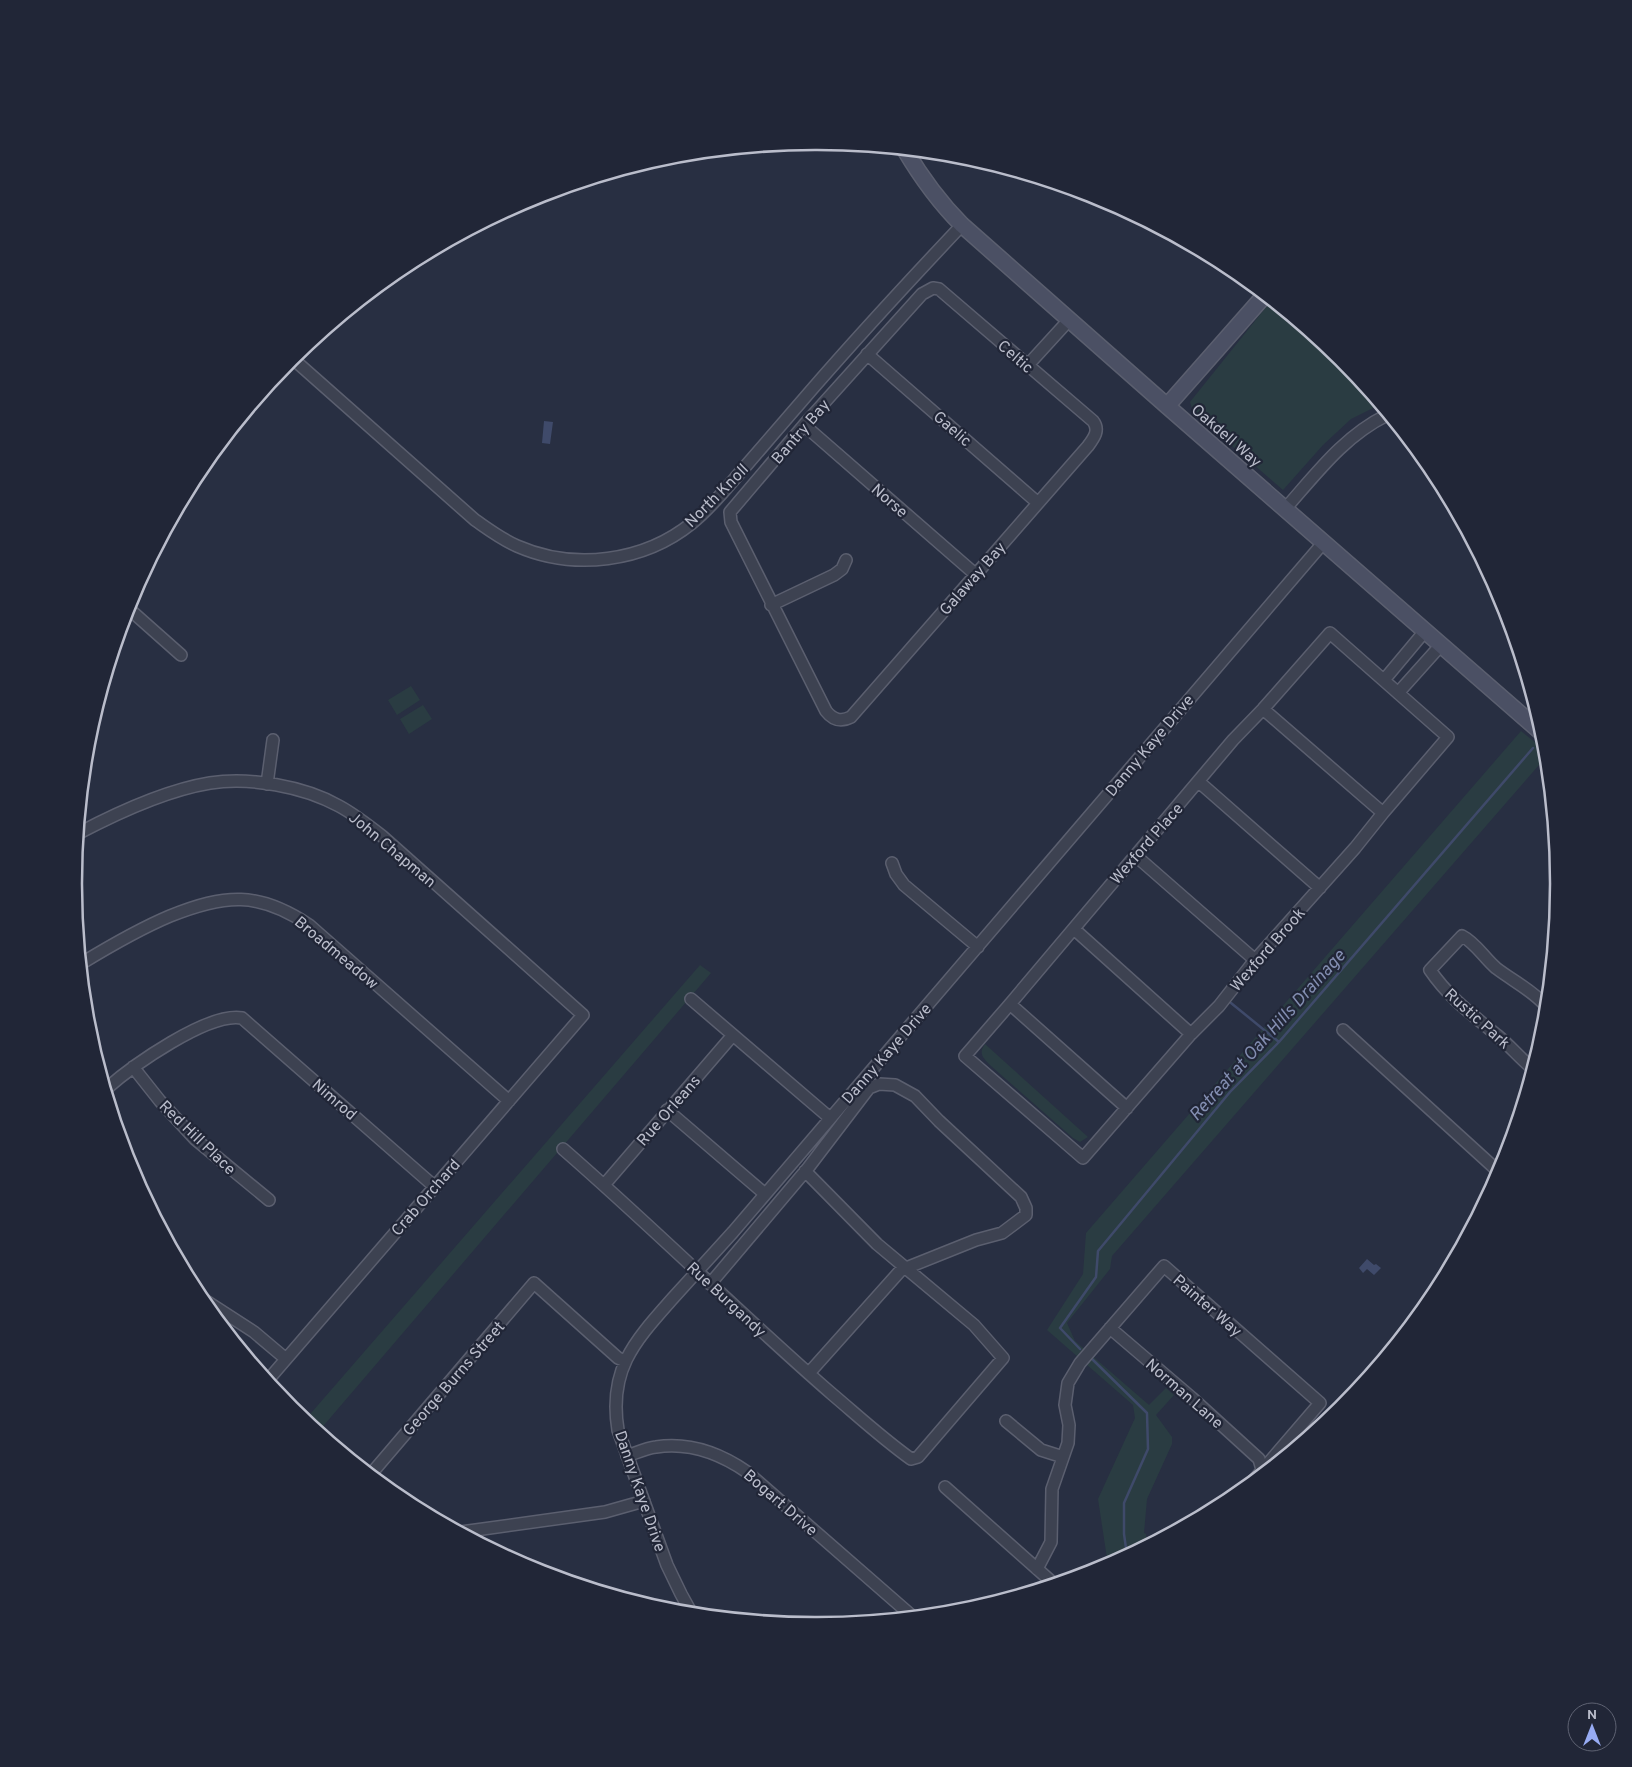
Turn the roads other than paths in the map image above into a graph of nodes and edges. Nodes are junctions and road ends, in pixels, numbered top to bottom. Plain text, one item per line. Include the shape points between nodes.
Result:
1 (909, 156) edge
2 (962, 225) junction
3 (933, 288) joint
4 (1260, 300) edge
5 (1069, 320) junction
6 (868, 354) junction
7 (298, 364) edge
8 (1027, 366) junction
9 (1167, 406) junction
10 (1382, 417) edge
11 (804, 425) junction
12 (1096, 428) joint
13 (1038, 503) junction
14 (1285, 508) junction
15 (1324, 542) junction
16 (846, 560) dead end
17 (975, 574) junction
18 (771, 605) junction
19 (134, 613) edge
20 (1425, 631) junction
21 (1441, 645) junction
22 (181, 655) dead end
23 (1400, 660) junction
24 (1416, 674) junction
25 (1384, 680) junction
26 (1398, 693) junction
27 (1263, 709) junction
28 (840, 720) joint
29 (1531, 724) edge
30 (273, 740) dead end
31 (1199, 782) junction
32 (267, 784) junction
33 (1383, 813) junction
34 (85, 830) edge
35 (1136, 856) junction
36 (892, 863) dead end
37 (1320, 888) junction
38 (1074, 929) junction
39 (978, 947) junction
40 (87, 960) edge
41 (1255, 960) junction
42 (691, 999) dead end
43 (1540, 1000) edge
44 (1010, 1004) junction
45 (583, 1015) joint
46 (1343, 1030) dead end
47 (1191, 1034) junction
48 (733, 1035) junction
49 (1527, 1063) edge
50 (133, 1067) junction
51 (111, 1085) edge
52 (509, 1101) junction
53 (1127, 1108) junction
54 (667, 1110) junction
55 (830, 1118) junction
56 (563, 1149) dead end
57 (797, 1157) junction
58 (1083, 1158) joint
59 (1493, 1166) edge
60 (789, 1167) junction
61 (805, 1171) junction
62 (604, 1185) junction
63 (434, 1187) junction
64 (766, 1194) junction
65 (269, 1200) dead end
66 (907, 1268) junction
67 (698, 1271) junction
68 (710, 1284) junction
69 (219, 1309) edge
70 (1110, 1328) junction
71 (286, 1359) junction
72 (625, 1361) junction
73 (809, 1373) junction
74 (272, 1375) edge
75 (1006, 1421) dead end
76 (1285, 1447) edge
77 (627, 1456) junction
78 (1063, 1457) junction
79 (1259, 1459) junction
80 (1270, 1460) edge
81 (1261, 1467) edge
82 (375, 1469) edge
83 (945, 1487) dead end
84 (644, 1501) junction
85 (472, 1531) edge
86 (1037, 1569) junction
87 (1049, 1579) edge
88 (687, 1605) edge
89 (907, 1611) edge

1 - 2 street, Oakdell Way via 929,187
2 - 5 street, Oakdell Way
2 - 7 street, North Knoll via 705,511 674,536 625,556 587,560 547,556 517,546 491,532
3 - 6 street, Bantry Bay via 922,294
3 - 8 street, Celtic
4 - 9 street
5 - 8 street
5 - 9 street, Oakdell Way
6 - 11 street, Bantry Bay
6 - 13 street, Gaelic
8 - 12 street, Celtic via 1093,421
9 - 14 street, Oakdell Way
10 - 14 street via 1341,445
11 - 17 street, Norse
11 - 18 street, Bantry Bay via 730,512 731,522
12 - 13 street, Galaway Bay via 1088,446
13 - 17 street, Galaway Bay
14 - 15 street, Oakdell Way
15 - 20 street, Oakdell Way
15 - 39 street, Danny Kaye Drive
16 - 18 street via 834,575
17 - 28 street, Galaway Bay via 851,717
18 - 28 street, Bantry Bay via 826,711
19 - 22 street
20 - 21 street, Oakdell Way
20 - 23 street
21 - 24 street
21 - 29 street, Oakdell Way
23 - 24 street
23 - 25 street
24 - 26 street
25 - 26 street
25 - 27 street, Wexford Place via 1330,633
26 - 33 street, Wexford Brook via 1448,737
27 - 31 street, Wexford Place
27 - 33 street
30 - 32 street
31 - 35 street, Wexford Place
31 - 37 street
32 - 34 street, John Chapman via 231,781 188,788
32 - 45 street, John Chapman via 324,798 363,821
33 - 37 street, Wexford Brook
35 - 38 street, Wexford Place
35 - 41 street
36 - 39 street via 904,885
37 - 41 street, Wexford Brook
38 - 44 street, Wexford Place
38 - 47 street
39 - 55 street, Danny Kaye Drive
40 - 52 street, Broadmeadow via 120,940 201,904 238,899 274,906 309,924
41 - 47 street, Wexford Brook via 1219,1006
42 - 48 street
43 - 49 street, Rustic Park via 1498,970 1470,940 1462,936 1430,970 1461,1006
44 - 53 street
44 - 58 street, Wexford Place via 965,1056
45 - 52 street, Crab Orchard
46 - 59 street
47 - 53 street, Wexford Brook
48 - 54 street, Rue Orleans
48 - 55 street
50 - 51 street
50 - 63 street, Nimrod via 192,1031 233,1016 242,1018
50 - 65 street, Red Hill Place via 195,1139
52 - 63 street, Crab Orchard
53 - 58 street, Wexford Brook
54 - 62 street, Rue Orleans
54 - 64 street
55 - 57 street, Danny Kaye Drive
56 - 62 street, Rue Burgandy
57 - 60 street, Danny Kaye Drive
57 - 61 street
60 - 61 street
60 - 64 street, Danny Kaye Drive
61 - 66 street via 877,1244
61 - 66 street via 869,1088 879,1084 895,1085 915,1096 1021,1197 1026,1215 1002,1233
61 - 68 street
62 - 67 street, Rue Burgandy
63 - 71 street, Crab Orchard
64 - 67 street, Danny Kaye Drive
66 - 73 street via 901,1270
66 - 73 street, Rue Burgandy via 974,1325 1003,1358 918,1457 911,1459 894,1447
67 - 68 street, Rue Burgandy
67 - 72 street, Danny Kaye Drive via 647,1328
68 - 73 street, Rue Burgandy
69 - 71 street via 254,1332
70 - 76 street, Painter Way via 1164,1266 1320,1403
70 - 78 street, Painter Way via 1080,1363 1068,1383 1065,1405 1074,1425
70 - 79 street, Norman Lane
71 - 74 street, Crab Orchard
72 - 77 street, Danny Kaye Drive via 616,1407 618,1430
72 - 82 street, George Burns Street via 534,1283
75 - 78 street via 1041,1450
77 - 84 street, Danny Kaye Drive
77 - 89 street, Bogart Drive via 671,1446 703,1450 736,1464
78 - 86 street, Painter Way via 1052,1489 1050,1542
79 - 80 street
79 - 81 street
83 - 86 street
84 - 85 street via 605,1512
84 - 88 street, Danny Kaye Drive via 667,1564
86 - 87 street

